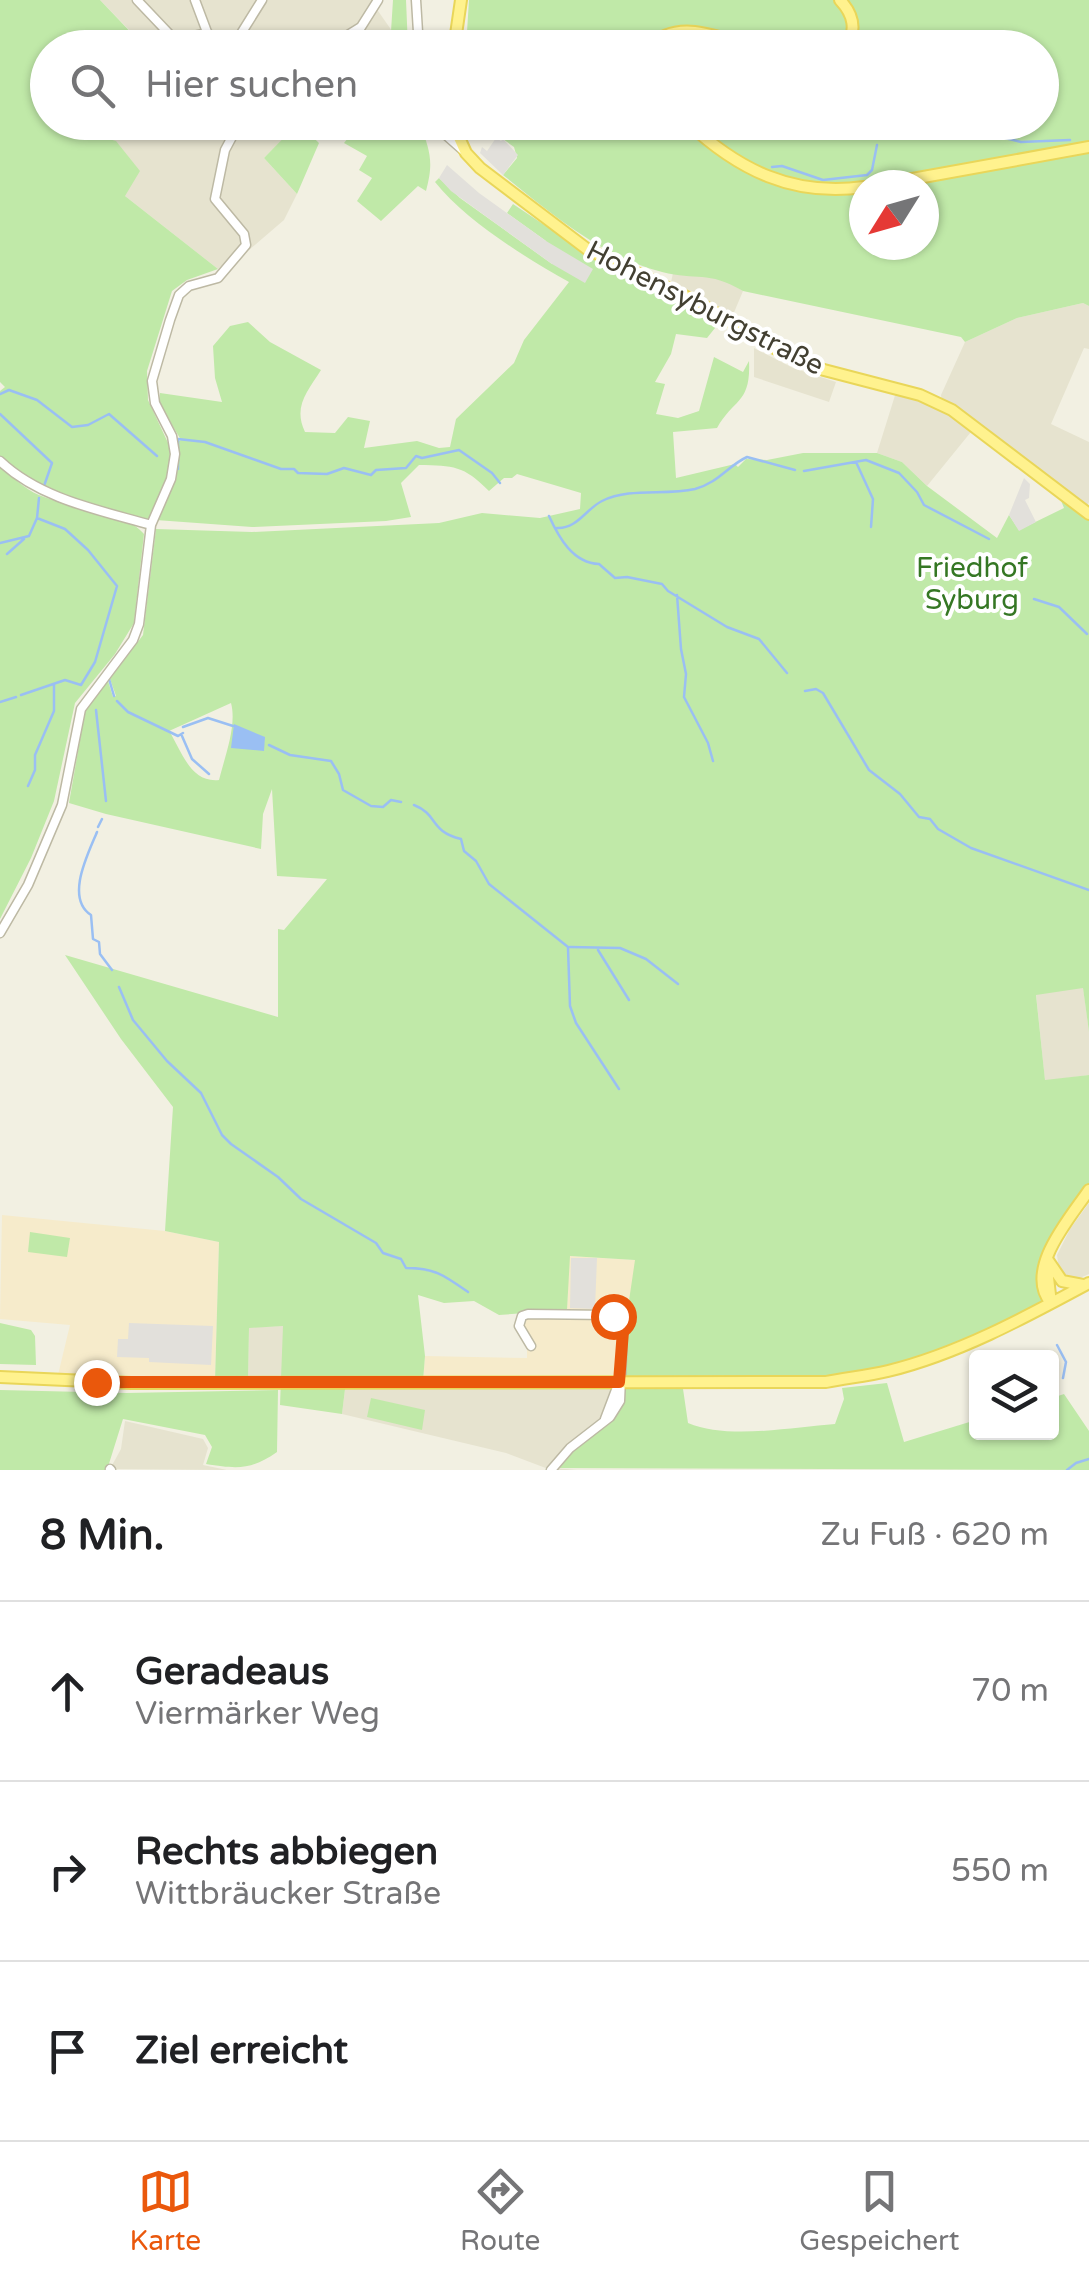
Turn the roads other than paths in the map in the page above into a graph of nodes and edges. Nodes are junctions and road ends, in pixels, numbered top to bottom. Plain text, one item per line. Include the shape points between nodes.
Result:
1 (136, 0) edge
2 (195, 0) edge
3 (262, 0) edge
4 (378, 0) edge
5 (416, 0) edge
6 (840, 0) edge
7 (460, 5) edge
8 (164, 30) edge
9 (207, 30) edge
10 (243, 30) edge
11 (356, 30) edge
12 (418, 30) edge
13 (457, 30) edge
14 (852, 30) edge
15 (230, 140) edge
16 (451, 140) edge
17 (460, 140) edge
18 (710, 140) edge
19 (1089, 148) edge
20 (466, 153) junction
21 (939, 174) edge
22 (849, 188) edge
23 (0, 461) edge
24 (1089, 514) edge
25 (151, 525) junction
26 (0, 933) edge
27 (1089, 1190) edge
28 (1047, 1258) junction
29 (1087, 1284) edge
30 (1041, 1286) junction
31 (1050, 1303) junction
32 (1011, 1324) junction
33 (531, 1346) dead end
34 (0, 1374) edge
35 (619, 1382) junction
36 (551, 1470) edge

1 - 8 street
2 - 9 street
3 - 10 street
4 - 11 street
5 - 12 street
6 - 14 main road
7 - 13 main road
15 - 25 street via 215,199 246,244 218,278 179,294 170,320 152,381 175,454
16 - 20 street
17 - 20 main road, Hohensyburgstraße
18 - 22 main road via 743,166 784,184
19 - 21 main road
20 - 24 main road, Hohensyburgstraße via 586,249 698,302 788,356 939,404
23 - 25 street via 43,492
25 - 26 street via 136,633 81,708 62,804
27 - 28 main road
28 - 29 main road via 1062,1280
28 - 30 main road
28 - 31 main road
29 - 31 main road
30 - 31 main road
30 - 32 main road
31 - 32 main road
32 - 35 main road via 890,1370 826,1382
33 - 35 street via 522,1316 613,1316 623,1331
34 - 35 main road via 131,1382
35 - 36 street via 620,1401

